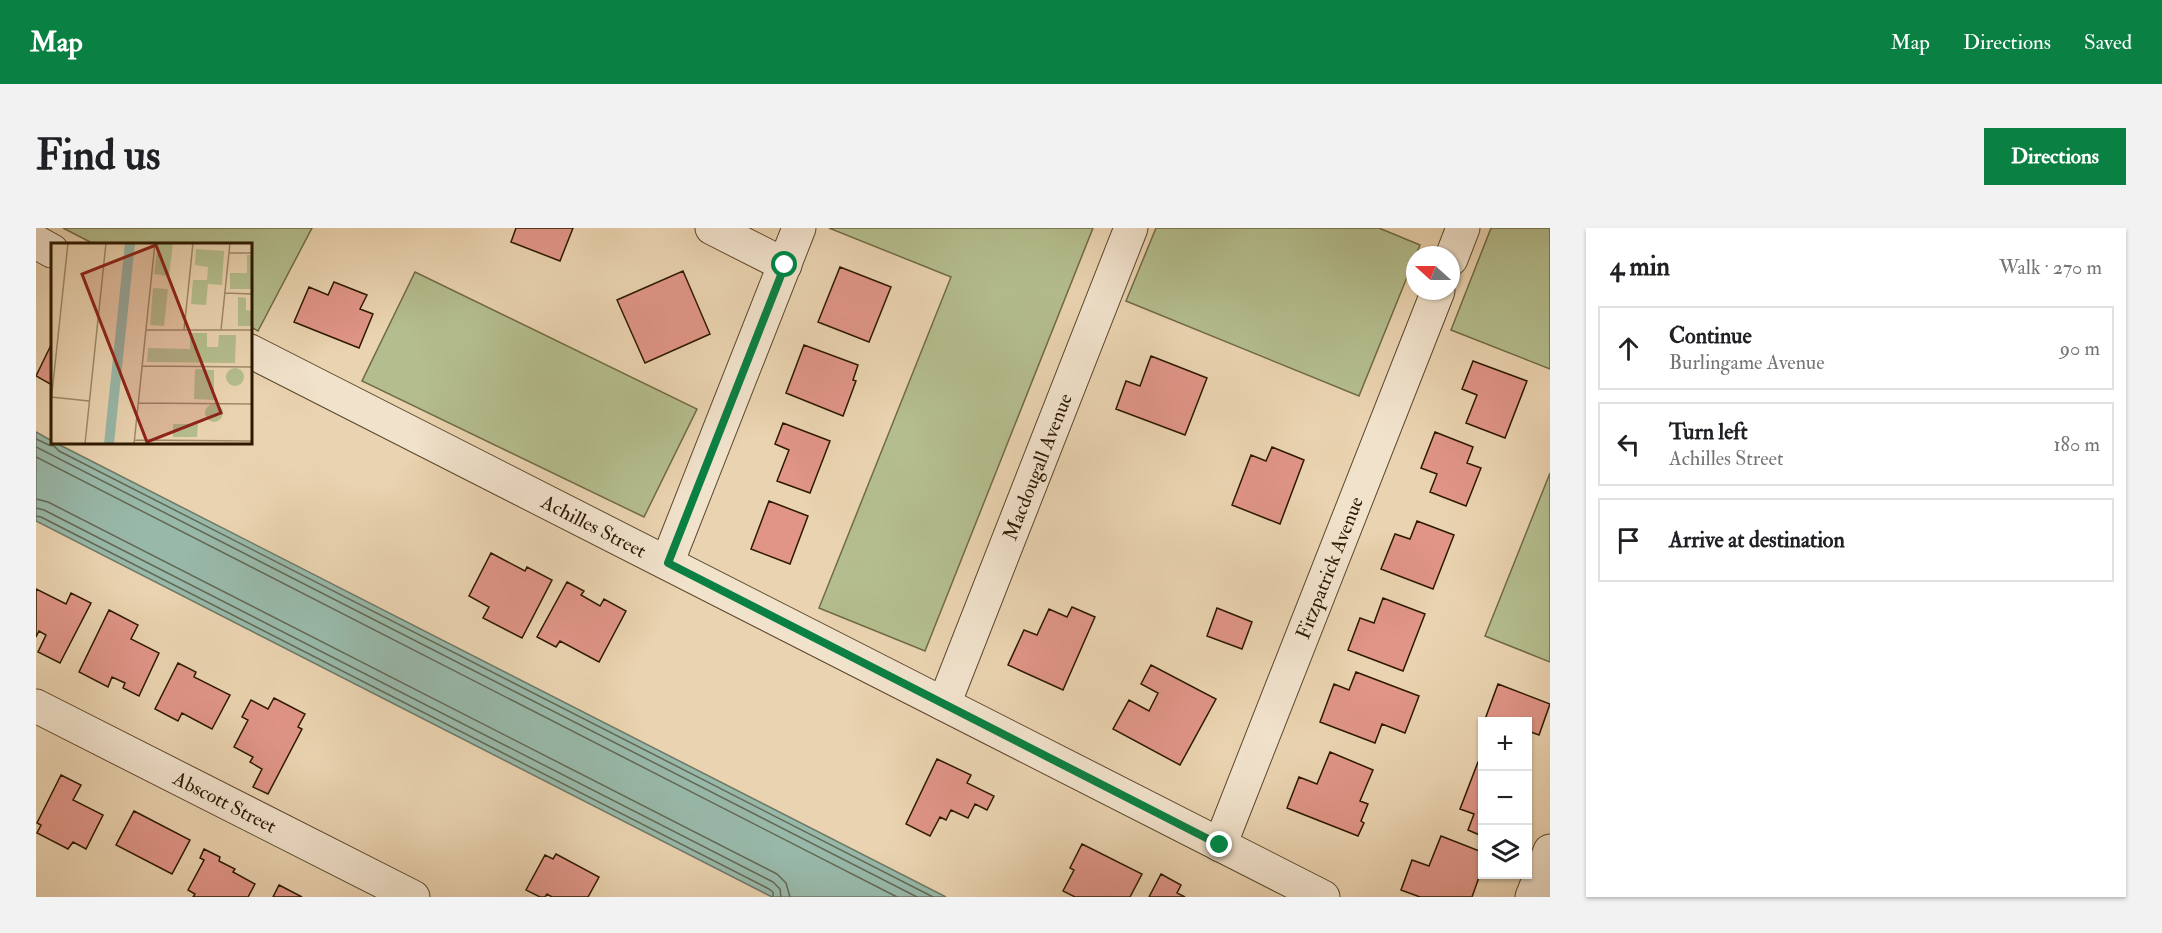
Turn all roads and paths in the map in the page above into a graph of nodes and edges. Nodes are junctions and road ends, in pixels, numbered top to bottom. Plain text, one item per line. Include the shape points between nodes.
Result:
1 (712, 228) edge
2 (799, 228) edge
3 (1131, 228) edge
4 (1463, 228) edge
5 (36, 242) edge
6 (1456, 246) edge
7 (51, 250) edge
8 (785, 265) junction
9 (1434, 300) edge
10 (252, 352) edge
11 (668, 563) junction
12 (944, 704) junction
13 (36, 705) edge
14 (1220, 845) junction
15 (1550, 852) edge
16 (413, 897) edge
17 (1323, 897) edge
18 (1532, 897) edge

1 - 8 street
2 - 8 street
3 - 12 street, Macdougall Avenue
4 - 6 street
5 - 7 street
8 - 11 street
9 - 14 street, Fitzpatrick Avenue
10 - 11 street, Achilles Street
11 - 12 street, Achilles Street
12 - 14 street, Achilles Street
13 - 16 street, Abscott Street
14 - 17 street, Achilles Street
15 - 18 street

